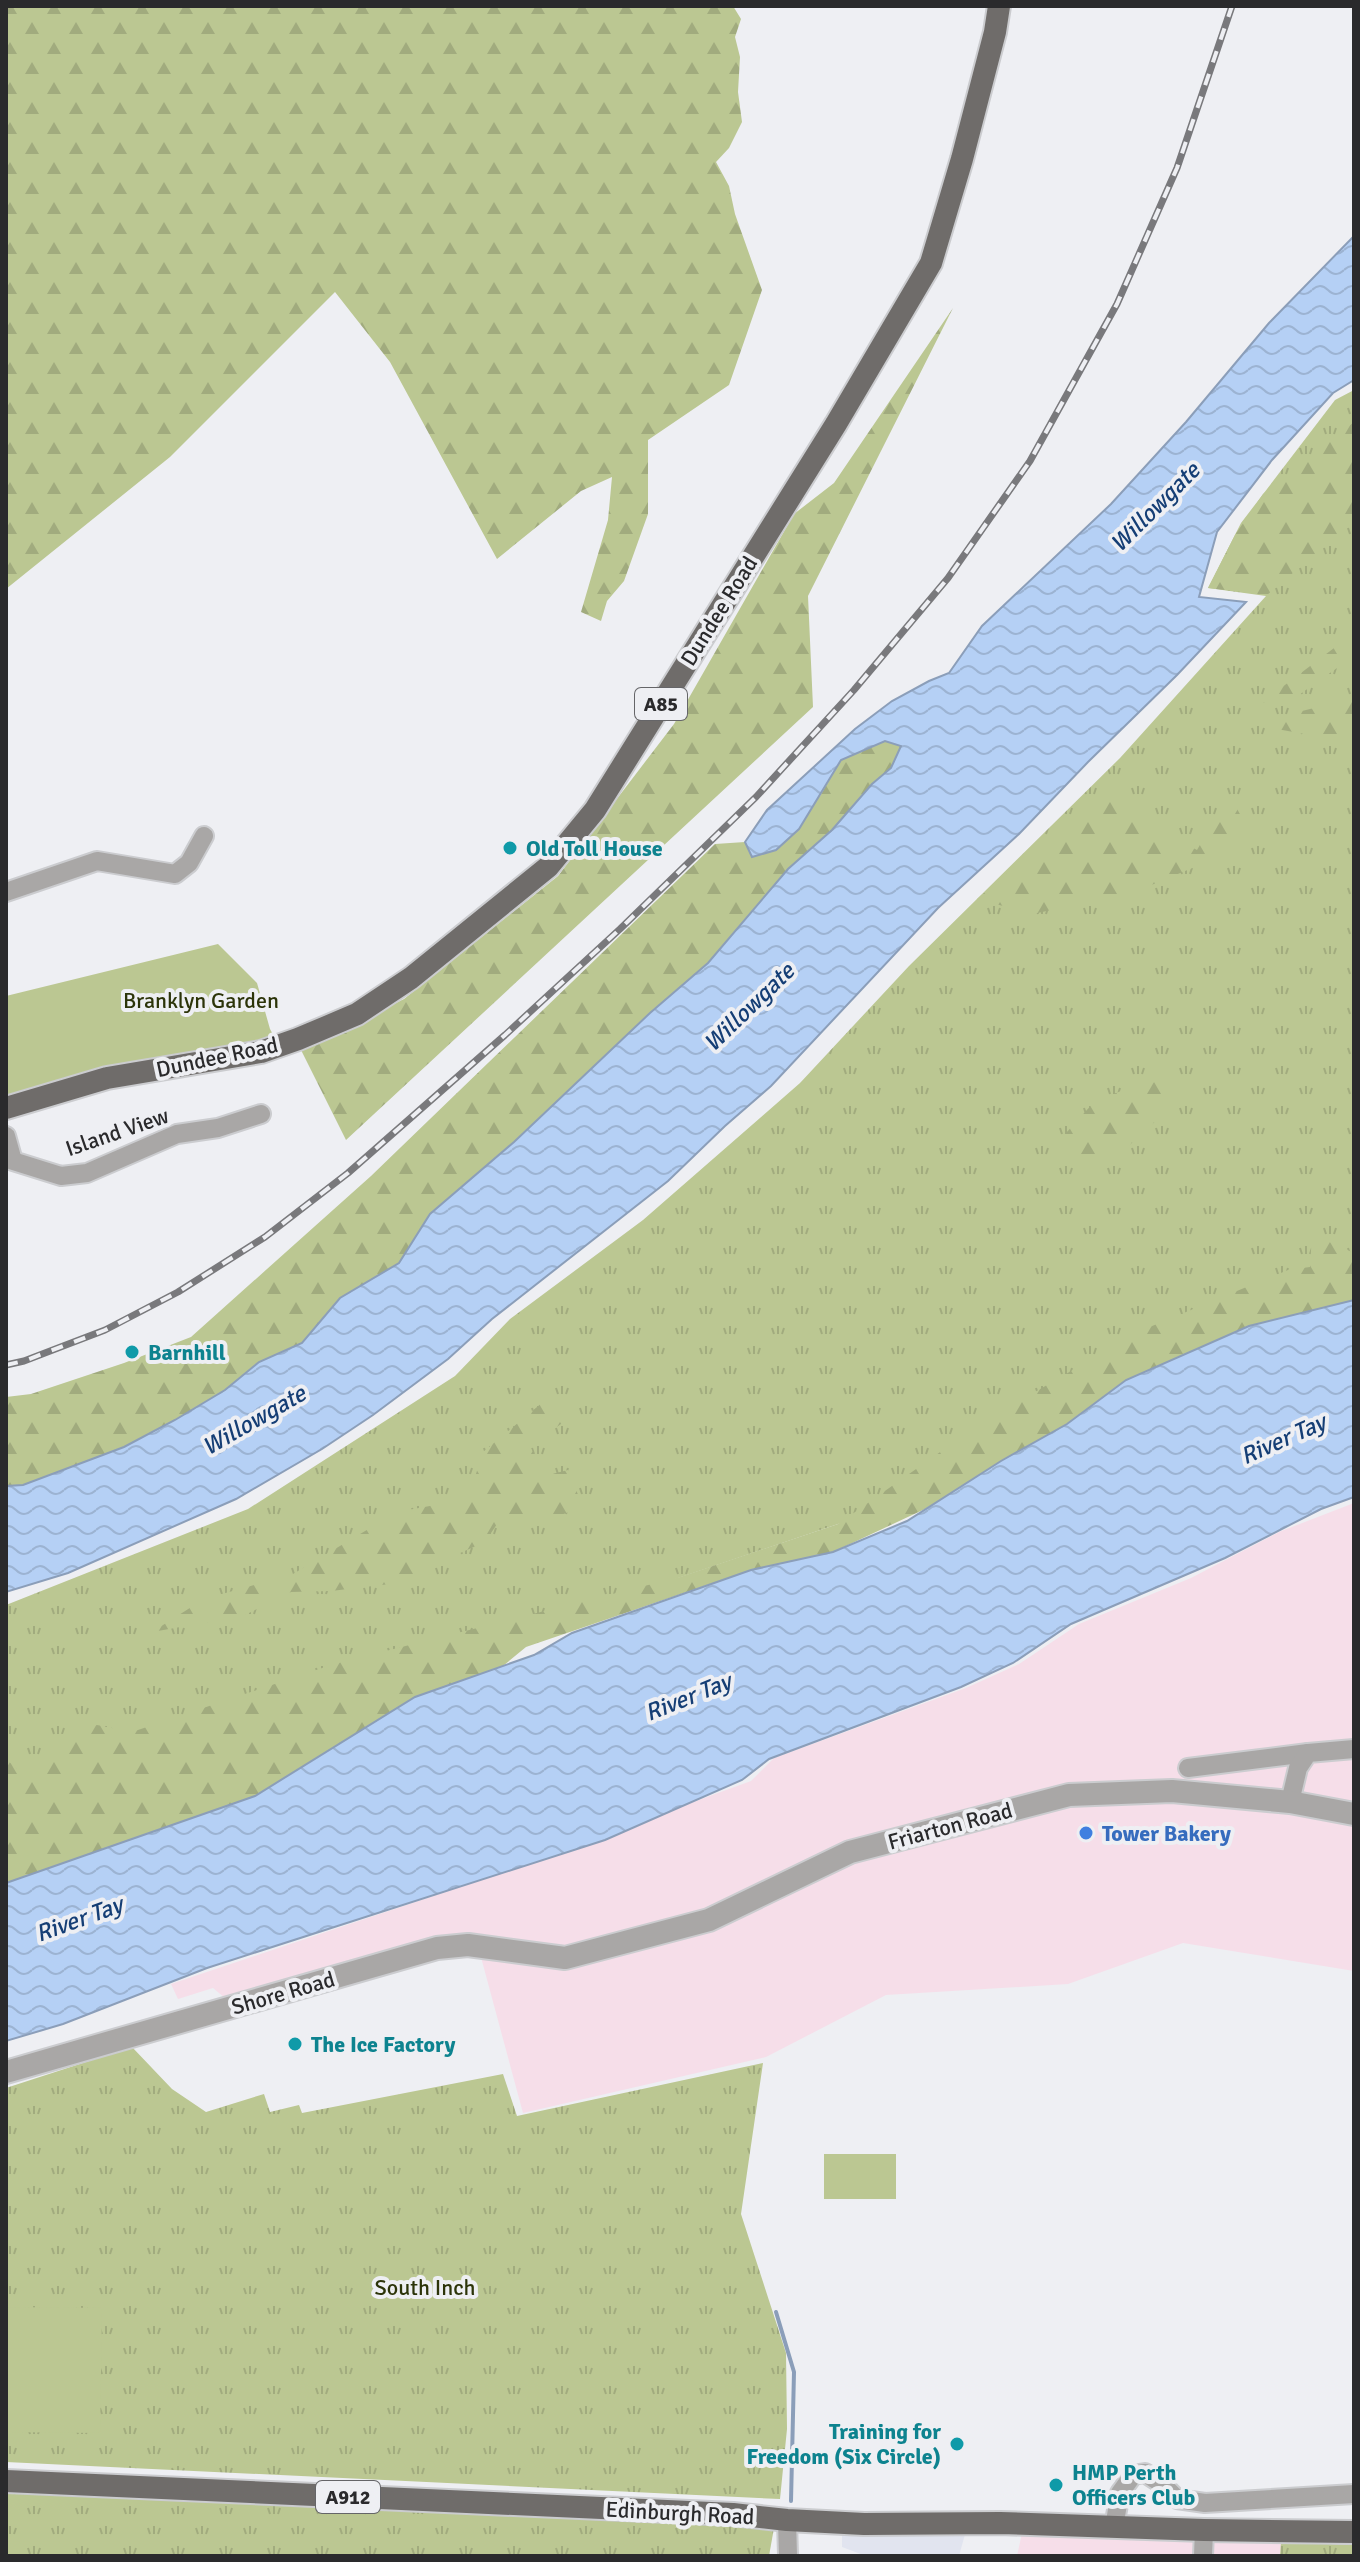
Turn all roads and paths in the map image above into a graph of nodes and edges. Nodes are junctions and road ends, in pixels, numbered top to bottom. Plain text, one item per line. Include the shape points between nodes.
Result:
1 (999, 6) edge
2 (204, 836) dead end
3 (6, 892) edge
4 (6, 1108) edge
5 (261, 1114) dead end
6 (6, 1136) edge
7 (1354, 1749) edge
8 (1308, 1753) junction
9 (1188, 1768) dead end
10 (1290, 1802) junction
11 (1354, 1814) edge
12 (565, 1958) joint
13 (6, 2072) edge
14 (6, 2481) edge
15 (1354, 2494) edge
16 (787, 2520) junction
17 (1114, 2527) junction
18 (1204, 2530) junction
19 (1354, 2532) edge
20 (788, 2556) edge
21 (1203, 2556) edge

1 - 4 main road, Dundee Road / A85 via 931,263 595,810 548,867 411,978 357,1014 261,1052 107,1078
2 - 3 street via 189,863 175,874 97,861
5 - 6 street, Island View via 177,1134 87,1173 61,1176 13,1161
7 - 8 street
8 - 9 street
8 - 10 street via 1298,1768
10 - 11 street, Friarton Road
10 - 12 street, Friarton Road via 1172,1791 1069,1795 850,1852 709,1920
12 - 13 street, Shore Road via 468,1945 437,1948
14 - 16 main road, Edinburgh Road / A912
15 - 17 street via 1205,2503 1177,2499 1145,2473 1133,2475 1122,2489
16 - 17 main road, Edinburgh Road / A912
16 - 20 street
17 - 18 main road, Edinburgh Road / A912
18 - 19 main road, Edinburgh Road / A912
18 - 21 street

